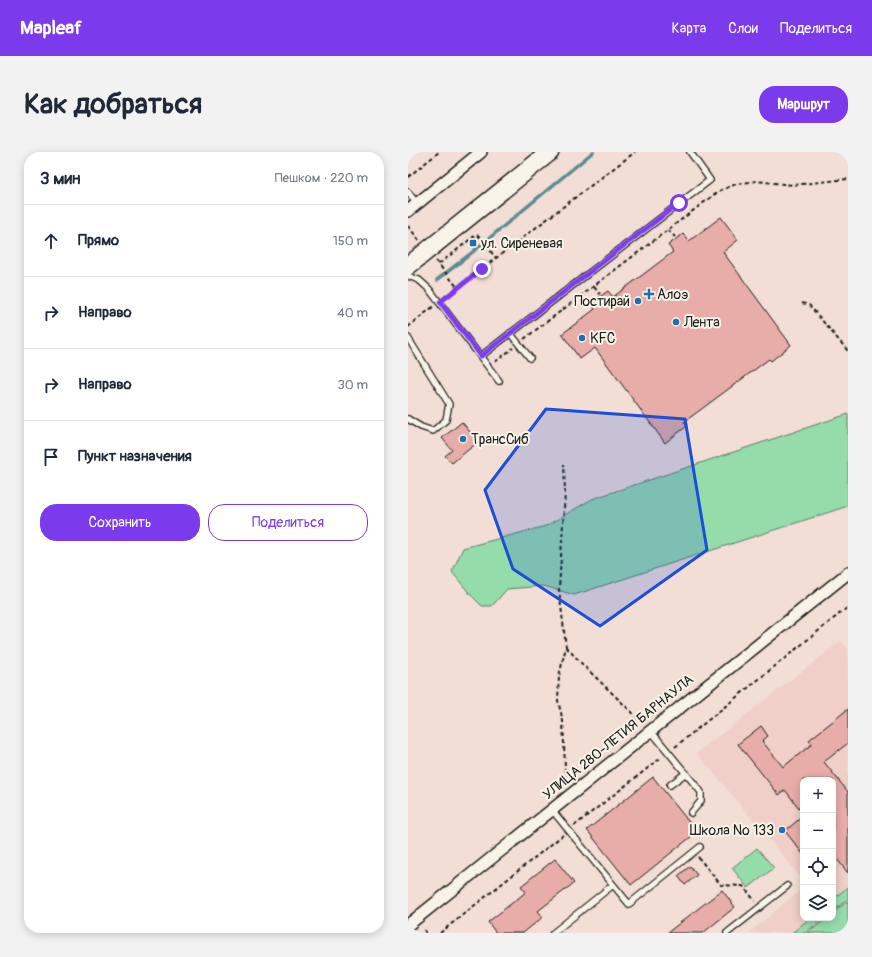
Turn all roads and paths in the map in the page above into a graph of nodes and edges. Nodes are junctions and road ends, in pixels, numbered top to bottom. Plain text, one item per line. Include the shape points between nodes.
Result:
1 (439, 152) edge
2 (481, 152) edge
3 (550, 152) edge
4 (635, 152) edge
5 (690, 152) edge
6 (408, 177) edge
7 (848, 179) edge
8 (408, 192) edge
9 (412, 208) edge
10 (668, 230) junction
11 (675, 237) dead end
12 (496, 258) junction
13 (439, 264) dead end
14 (408, 266) edge
15 (408, 276) edge
16 (594, 286) junction
17 (600, 294) dead end
18 (440, 302) junction
19 (802, 303) dead end
20 (408, 328) edge
21 (510, 333) junction
22 (408, 338) edge
23 (518, 343) junction
24 (848, 351) edge
25 (481, 356) junction
26 (530, 358) dead end
27 (489, 367) junction
28 (499, 381) dead end
29 (408, 418) edge
30 (564, 464) dead end
31 (846, 578) edge
32 (848, 607) edge
33 (566, 647) junction
34 (651, 731) junction
35 (669, 752) junction
36 (686, 773) junction
37 (670, 785) dead end
38 (563, 801) junction
39 (552, 810) junction
40 (691, 813) dead end
41 (568, 831) junction
42 (700, 847) dead end
43 (694, 852) junction
44 (613, 885) junction
45 (787, 886) dead end
46 (760, 906) junction
47 (408, 925) edge
48 (424, 930) dead end
49 (426, 933) edge
50 (440, 933) edge
51 (553, 933) edge
52 (727, 933) edge

1 - 6 path
2 - 9 street
3 - 14 main road
4 - 12 path
5 - 21 lane via 710,180
7 - 10 path via 793,185 756,181 736,184 719,191
8 - 9 lane
10 - 11 path
10 - 16 path
12 - 13 path via 478,234
12 - 18 path
15 - 18 lane via 418,280
16 - 17 path
16 - 23 path
18 - 20 path
18 - 25 lane
19 - 24 path via 809,305
21 - 23 lane
21 - 25 lane
22 - 29 lane via 449,404 446,420 433,431
23 - 26 lane
23 - 27 path
25 - 27 lane
27 - 28 lane
30 - 33 path via 565,492 559,589
31 - 34 street, УЛИЦА 280-ЛЕТИЯ БАРНАУЛА
32 - 35 path
33 - 34 path
33 - 38 path via 559,676 558,701 563,721
34 - 35 lane
34 - 38 street, УЛИЦА 280-ЛЕТИЯ БАРНАУЛА
35 - 36 lane
35 - 41 path
36 - 37 lane
36 - 40 lane via 701,792 701,801
38 - 39 street, УЛИЦА 280-ЛЕТИЯ БАРНАУЛА
39 - 41 lane
39 - 47 street, УЛИЦА 280-ЛЕТИЯ БАРНАУЛА
41 - 44 lane
41 - 50 path
42 - 43 lane
43 - 44 lane via 629,904
43 - 46 path via 721,885 743,886
44 - 51 lane
45 - 46 lane
46 - 52 lane
48 - 49 path

